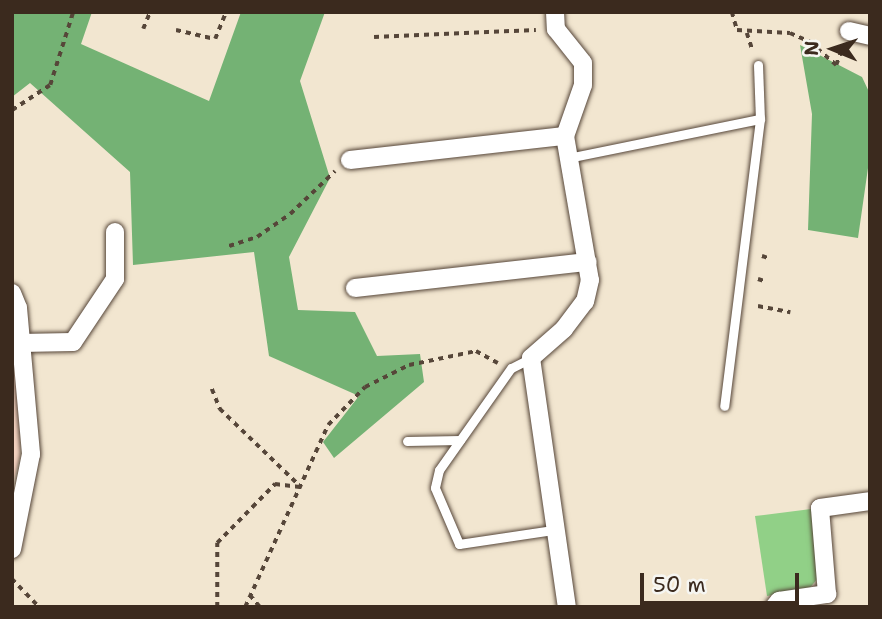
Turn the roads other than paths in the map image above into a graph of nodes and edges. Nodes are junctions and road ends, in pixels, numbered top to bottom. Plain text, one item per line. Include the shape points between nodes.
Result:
1 (555, 12) edge
2 (849, 31) road end
3 (870, 36) edge
4 (758, 65) dead end
5 (760, 119) junction
6 (565, 136) junction
7 (566, 159) junction
8 (351, 160) road end
9 (115, 232) dead end
10 (588, 262) junction
11 (355, 288) dead end
12 (12, 293) edge
13 (20, 343) junction
14 (531, 358) junction
15 (724, 405) dead end
16 (460, 440) junction
17 (407, 441) dead end
18 (870, 501) edge
19 (553, 530) junction
20 (12, 549) edge
21 (566, 607) edge
22 (774, 607) edge

1 - 6 street via 556,29 583,64 583,85
2 - 3 street
4 - 5 lane
5 - 7 lane
5 - 15 lane
6 - 7 street
6 - 8 street
7 - 10 street
9 - 13 street via 115,279 73,342
10 - 11 street
10 - 14 street via 585,301 564,329
12 - 13 street via 18,308
13 - 20 street via 31,454
14 - 16 lane via 511,368
14 - 19 street
16 - 17 lane
16 - 19 lane via 439,470 435,488 459,544
18 - 22 street via 820,508 827,594 779,601
19 - 21 street

